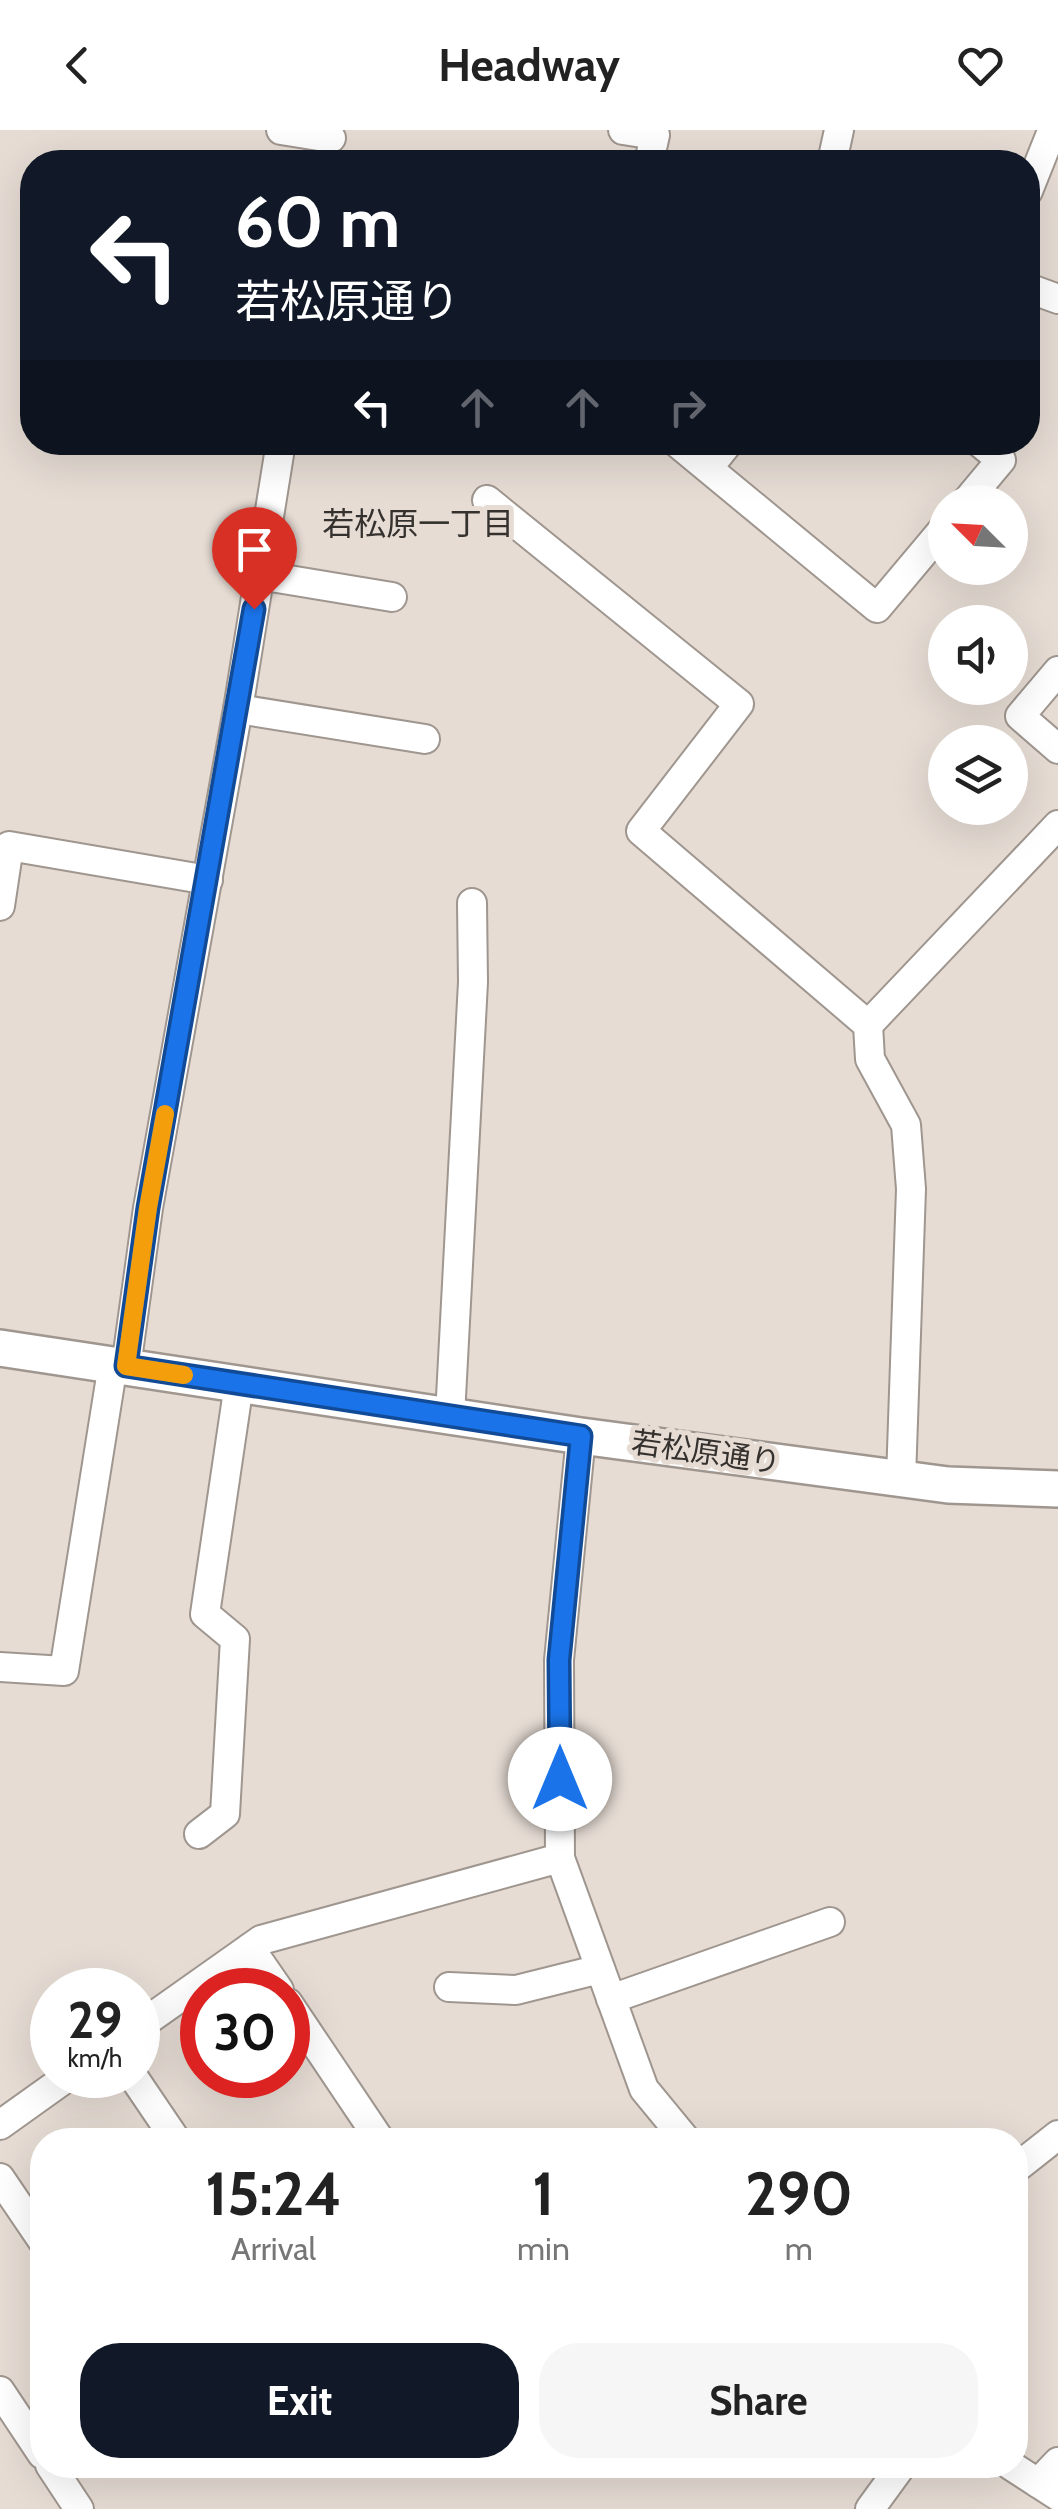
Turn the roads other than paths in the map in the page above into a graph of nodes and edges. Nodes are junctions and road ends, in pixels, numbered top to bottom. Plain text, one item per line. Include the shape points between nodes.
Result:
1 (281, 130) edge
2 (623, 130) edge
3 (1058, 134) edge
4 (654, 142) edge
5 (330, 144) edge
6 (1040, 161) edge
7 (279, 455) edge
8 (693, 455) edge
9 (719, 455) edge
10 (995, 455) edge
11 (709, 467) junction
12 (980, 485) edge
13 (487, 500) dead end
14 (928, 548) edge
15 (258, 576) junction
16 (392, 597) dead end
17 (1058, 671) edge
18 (238, 710) junction
19 (425, 739) dead end
20 (1058, 749) edge
21 (1058, 825) edge
22 (208, 880) junction
23 (472, 904) dead end
24 (0, 906) edge
25 (868, 1025) junction
26 (0, 1348) edge
27 (120, 1365) junction
28 (239, 1384) junction
29 (450, 1416) junction
30 (581, 1436) junction
31 (901, 1479) junction
32 (1058, 1489) edge
33 (0, 1667) edge
34 (199, 1834) dead end
35 (560, 1858) junction
36 (830, 1922) dead end
37 (250, 1948) junction
38 (264, 1968) edge
39 (600, 1969) junction
40 (449, 1987) dead end
41 (611, 1999) junction
42 (160, 2012) edge
43 (310, 2036) edge
44 (37, 2098) edge
45 (148, 2098) edge
46 (0, 2124) edge
47 (168, 2128) edge
48 (372, 2128) edge
49 (676, 2128) edge
50 (1058, 2135) edge
51 (1028, 2159) edge
52 (0, 2178) edge
53 (30, 2222) edge
54 (0, 2391) edge
55 (30, 2436) edge
56 (1058, 2462) edge
57 (59, 2478) edge
58 (893, 2478) edge
59 (1026, 2478) edge
60 (1048, 2495) edge
61 (79, 2509) edge
62 (870, 2509) edge

1 - 5 street
2 - 4 street
3 - 6 street via 1052,131
7 - 15 street
8 - 11 street
9 - 11 street
10 - 12 street via 1001,460
11 - 14 street via 878,608
13 - 25 street via 738,704 641,831
15 - 16 street
15 - 18 street
17 - 20 street via 1020,716
18 - 19 street
18 - 22 street
21 - 25 street
22 - 24 street via 10,846
22 - 27 street
23 - 29 street
25 - 31 street via 870,1058 906,1124 911,1190
26 - 27 street, 若松原通り
27 - 28 street, 若松原通り
27 - 33 street via 64,1671
28 - 29 street, 若松原通り
28 - 34 street via 205,1614 235,1639 225,1814
29 - 30 street, 若松原通り
30 - 31 street, 若松原通り
30 - 35 street via 559,1660
31 - 32 street, 若松原通り
35 - 37 street
35 - 39 street
36 - 41 street
37 - 38 street
37 - 42 street
39 - 40 street via 516,1990
39 - 41 street
41 - 49 street via 644,2089
43 - 48 street
44 - 46 street
45 - 47 street
50 - 51 street
52 - 53 street
54 - 55 street
56 - 60 street
57 - 61 street
58 - 62 street
59 - 60 street

